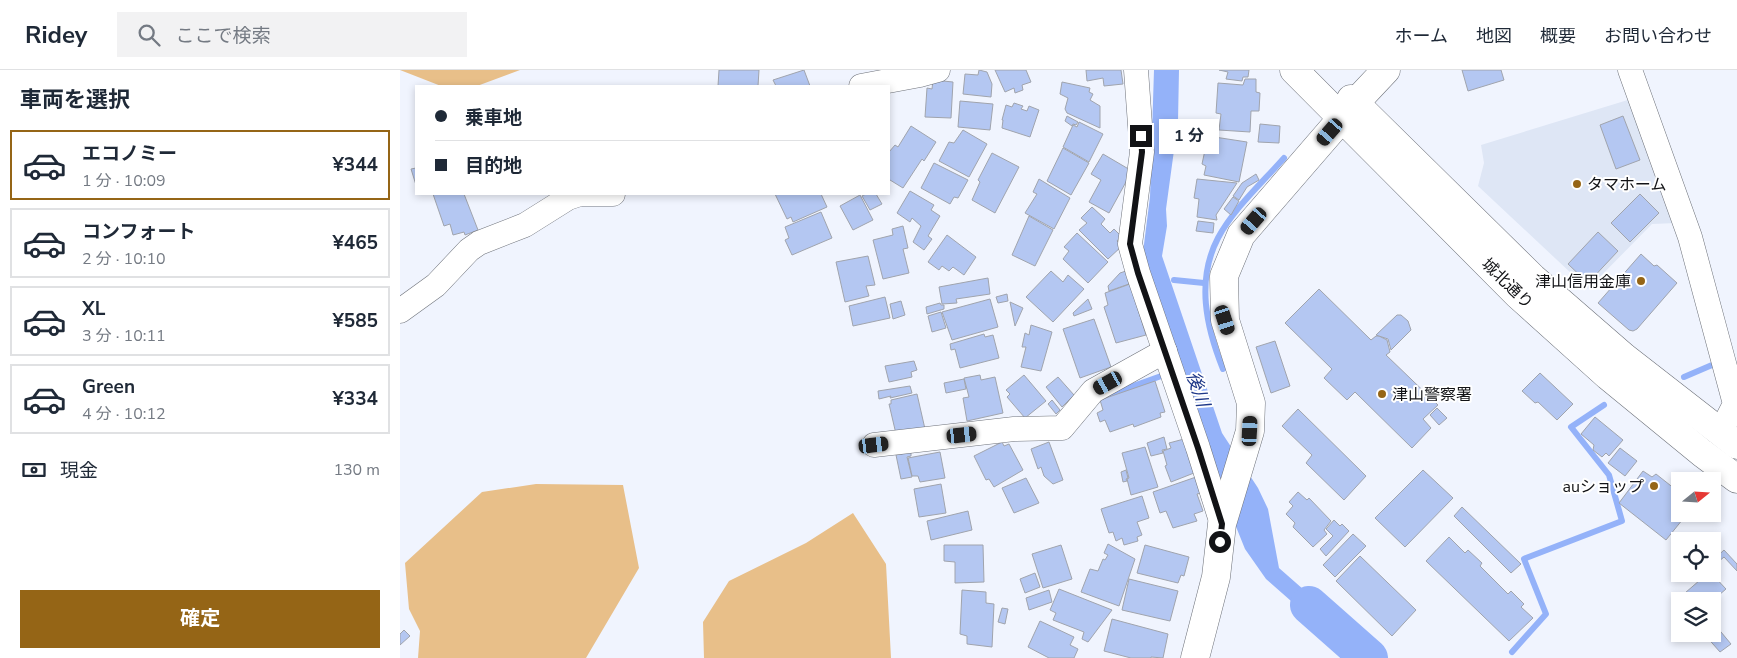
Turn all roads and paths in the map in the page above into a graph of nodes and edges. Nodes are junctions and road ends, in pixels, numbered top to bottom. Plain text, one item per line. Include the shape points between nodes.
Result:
1 (938, 70) edge
2 (1136, 70) edge
3 (1294, 70) edge
4 (1320, 70) edge
5 (1386, 70) edge
6 (1630, 70) edge
7 (866, 85) edge
8 (1349, 110) junction
9 (577, 195) edge
10 (400, 311) edge
11 (1165, 351) junction
12 (1729, 439) edge
13 (874, 445) dead end
14 (1737, 479) edge
15 (1222, 524) junction
16 (1195, 658) edge

1 - 7 street
2 - 11 street via 1142,152 1130,244
3 - 8 street, 城北通り
4 - 8 street, 城北通り
5 - 8 street
6 - 12 street via 1690,237 1735,404
8 - 12 street, 城北通り via 1624,358
8 - 14 street, 城北通り via 1518,295 1608,376
8 - 15 street via 1241,236 1224,276 1225,320 1251,402 1250,431
9 - 10 street via 530,223 479,243 436,285
11 - 13 street via 1093,391 1062,428 1014,429
11 - 15 street
15 - 16 street via 1216,577

